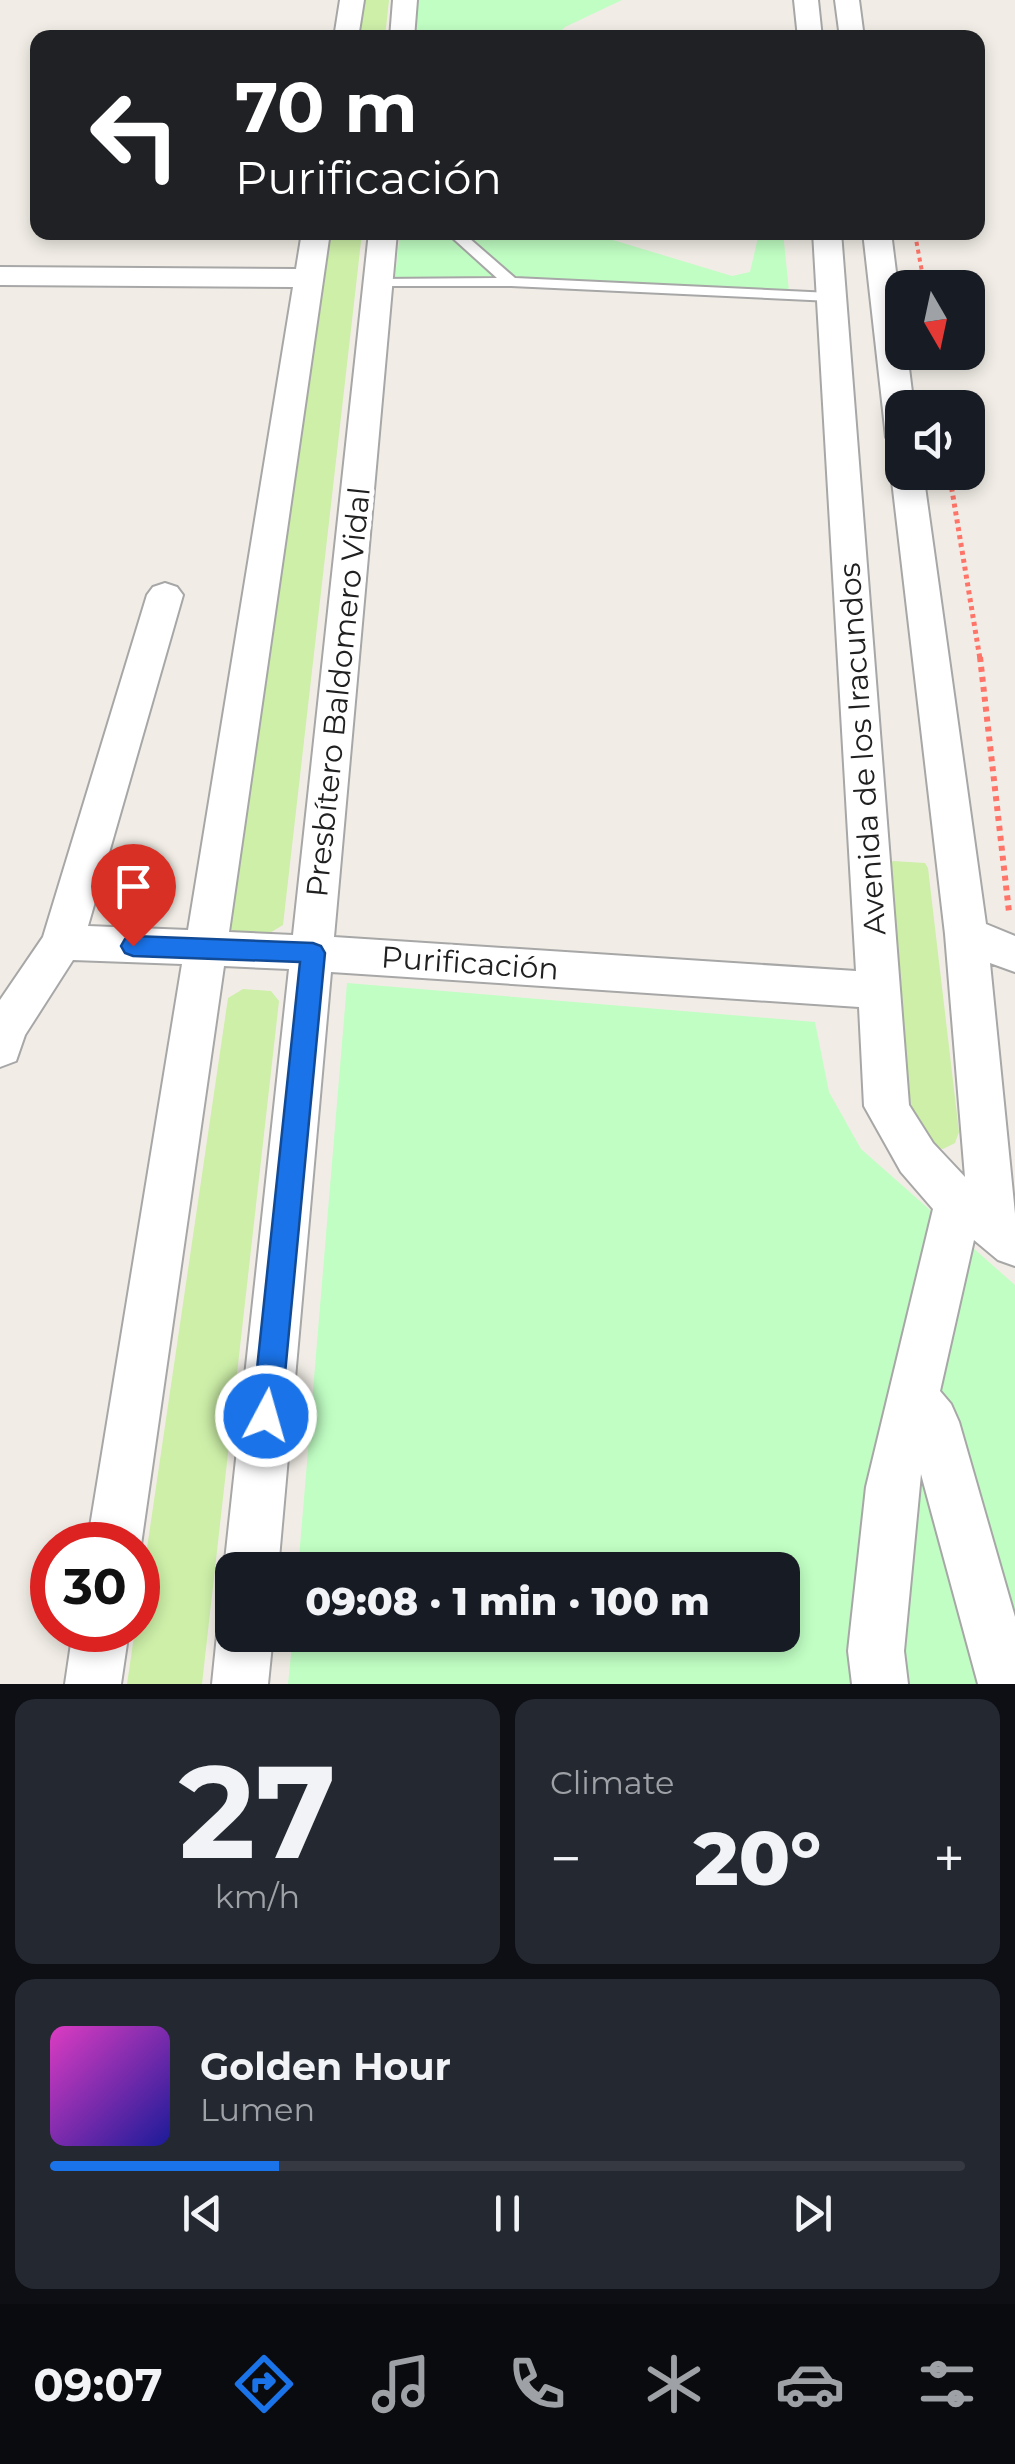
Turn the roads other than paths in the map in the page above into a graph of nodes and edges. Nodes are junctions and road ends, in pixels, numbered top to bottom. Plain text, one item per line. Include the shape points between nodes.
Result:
1 (352, 0) edge
2 (406, 0) edge
3 (806, 0) edge
4 (847, 0) edge
5 (347, 30) edge
6 (403, 30) edge
7 (809, 30) edge
8 (851, 30) edge
9 (315, 240) edge
10 (382, 240) edge
11 (462, 240) edge
12 (828, 240) edge
13 (877, 240) edge
14 (0, 276) edge
15 (308, 278) junction
16 (511, 282) junction
17 (378, 283) junction
18 (832, 297) junction
19 (896, 390) edge
20 (909, 490) edge
21 (165, 594) dead end
22 (966, 934) junction
23 (62, 942) junction
24 (204, 950) junction
25 (313, 953) junction
26 (1015, 955) edge
27 (878, 990) junction
28 (0, 1048) edge
29 (988, 1222) edge
30 (914, 1400) junction
31 (117, 1522) edge
32 (253, 1552) edge
33 (98, 1652) edge
34 (243, 1652) edge
35 (93, 1684) edge
36 (240, 1684) edge
37 (880, 1684) edge
38 (1006, 1684) edge

1 - 5 street
2 - 6 street
3 - 7 street
4 - 8 street
9 - 15 street
10 - 17 street, Presbítero Baldomero Vidal
11 - 16 lane
12 - 18 street, Avenida de los Iracundos
13 - 19 street
14 - 15 street
15 - 24 street
16 - 17 lane
16 - 18 lane
17 - 25 street, Presbítero Baldomero Vidal
18 - 27 street, Avenida de los Iracundos
20 - 22 street
21 - 23 street
22 - 26 street
22 - 29 street
23 - 24 street, Purificación
23 - 28 street via 4,1030
24 - 25 street, Purificación
24 - 31 street
25 - 27 street, Purificación
25 - 32 street, Presbítero Baldomero Vidal
27 - 29 street, Avenida de los Iracundos via 888,1106 904,1140 926,1171
29 - 30 street
30 - 37 street via 892,1488 876,1652
30 - 38 street via 933,1422
33 - 35 street
34 - 36 street

